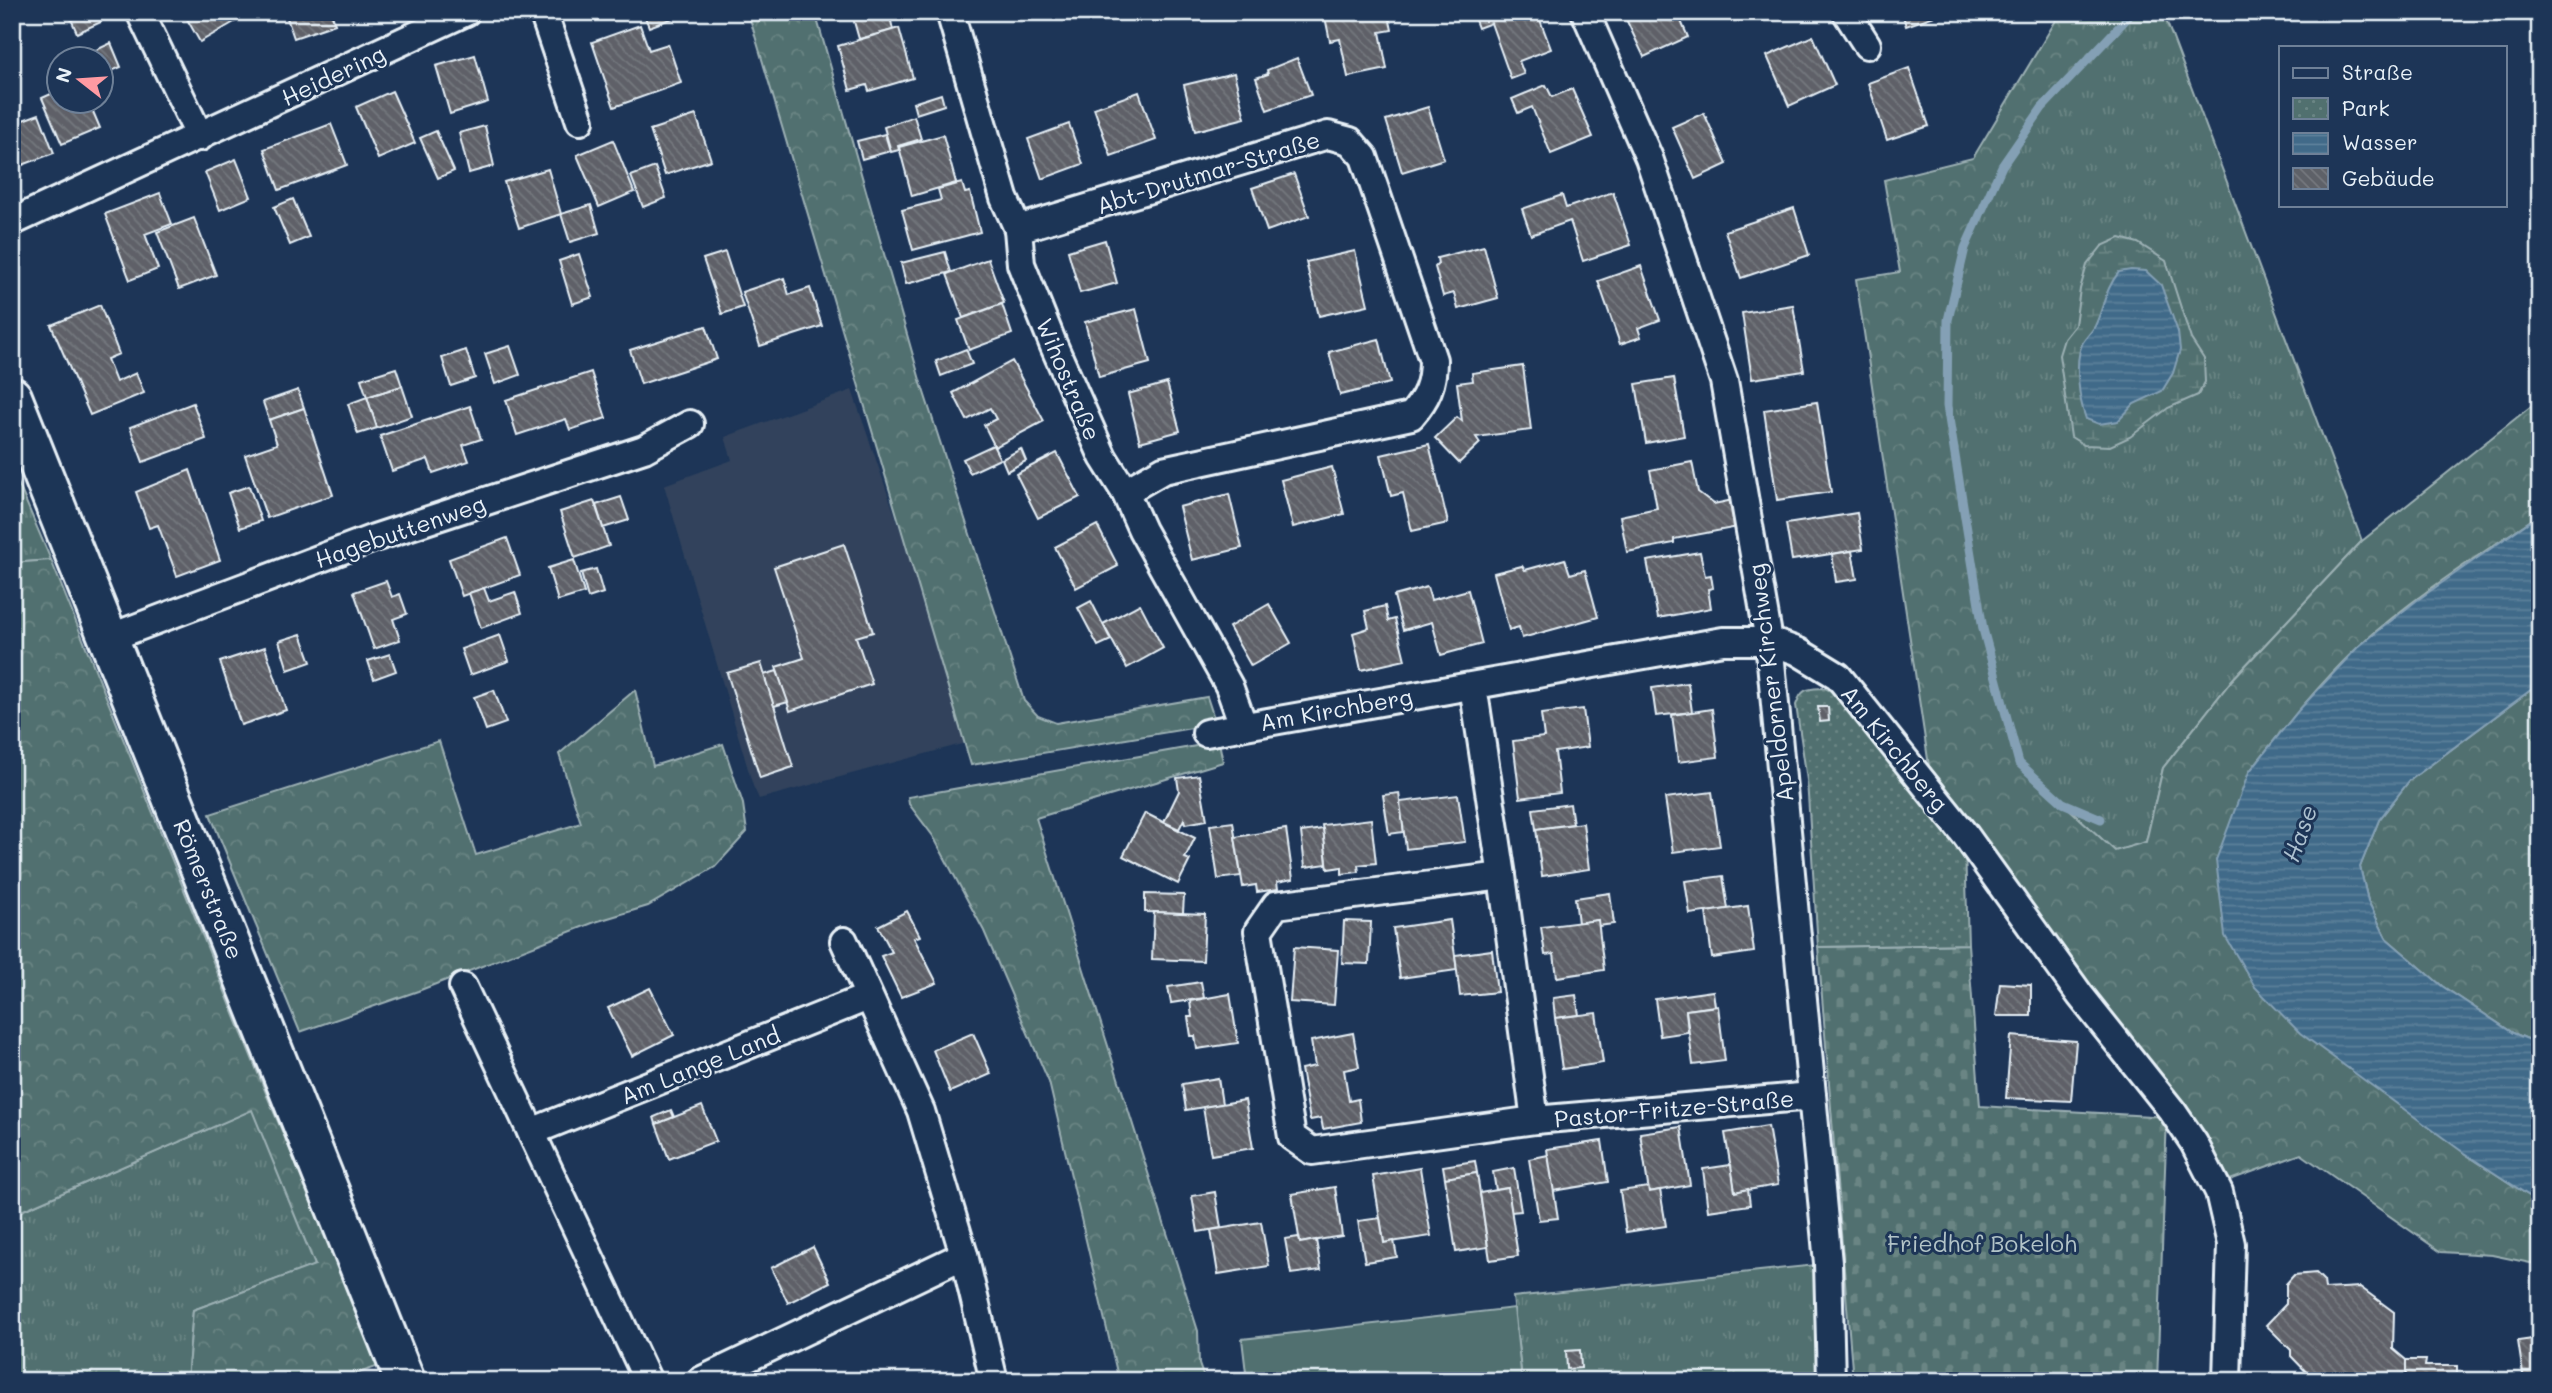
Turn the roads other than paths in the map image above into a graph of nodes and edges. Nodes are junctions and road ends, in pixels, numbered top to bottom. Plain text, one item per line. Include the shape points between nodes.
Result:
1 (140, 12) edge
2 (466, 12) edge
3 (543, 12) edge
4 (950, 12) edge
5 (1585, 12) edge
6 (1846, 12) edge
7 (1867, 45) dead end
8 (580, 121) dead end
9 (200, 137) junction
10 (12, 222) edge
11 (1018, 229) junction
12 (12, 397) edge
13 (690, 425) dead end
14 (1125, 492) junction
15 (109, 638) junction
16 (1769, 641) junction
17 (1472, 686) junction
18 (1243, 725) junction
19 (1206, 733) dead end
20 (1502, 876) junction
21 (844, 941) dead end
22 (463, 987) dead end
23 (868, 997) junction
24 (1812, 1096) junction
25 (1535, 1120) junction
26 (531, 1132) junction
27 (964, 1255) junction
28 (405, 1381) edge
29 (648, 1381) edge
30 (700, 1381) edge
31 (994, 1381) edge
32 (1831, 1381) edge
33 (2227, 1381) edge

1 - 9 street
2 - 9 street, Heidering
3 - 8 street
4 - 11 street, Wihostraße via 1004,198
5 - 16 street, Apeldorner Kirchweg via 1649,158 1724,381
6 - 7 street
9 - 10 street, Heidering
11 - 14 street, Wihostraße via 1021,264 1102,457
11 - 14 street, Abt-Drutmar-Straße via 1328,135 1350,141 1364,157 1433,360 1433,380 1425,400 1412,416 1163,470
12 - 15 street, Römerstraße
13 - 15 street, Hagebuttenweg via 644,449 374,538
14 - 18 street, Wihostraße via 1228,686
15 - 28 street, Römerstraße
16 - 17 street, Am Kirchberg via 1723,641
16 - 24 street, Apeldorner Kirchweg
16 - 33 street, Am Kirchberg via 1797,650 1838,676 1966,836 2194,1143 2219,1192 2231,1244
17 - 18 street, Am Kirchberg
17 - 20 street, Pastor-Fritze-Straße
18 - 19 street, Am Kirchberg
20 - 25 street, Pastor-Fritze-Straße
20 - 25 street, Pastor-Fritze-Straße via 1276,905 1258,931 1292,1137 1312,1151
21 - 23 street
22 - 26 street
23 - 26 street, Am Lange Land
23 - 27 street via 921,1111
24 - 25 street, Pastor-Fritze-Straße
24 - 32 street, Apeldorner Kirchweg via 1828,1263
26 - 29 street
27 - 30 street
27 - 31 street

